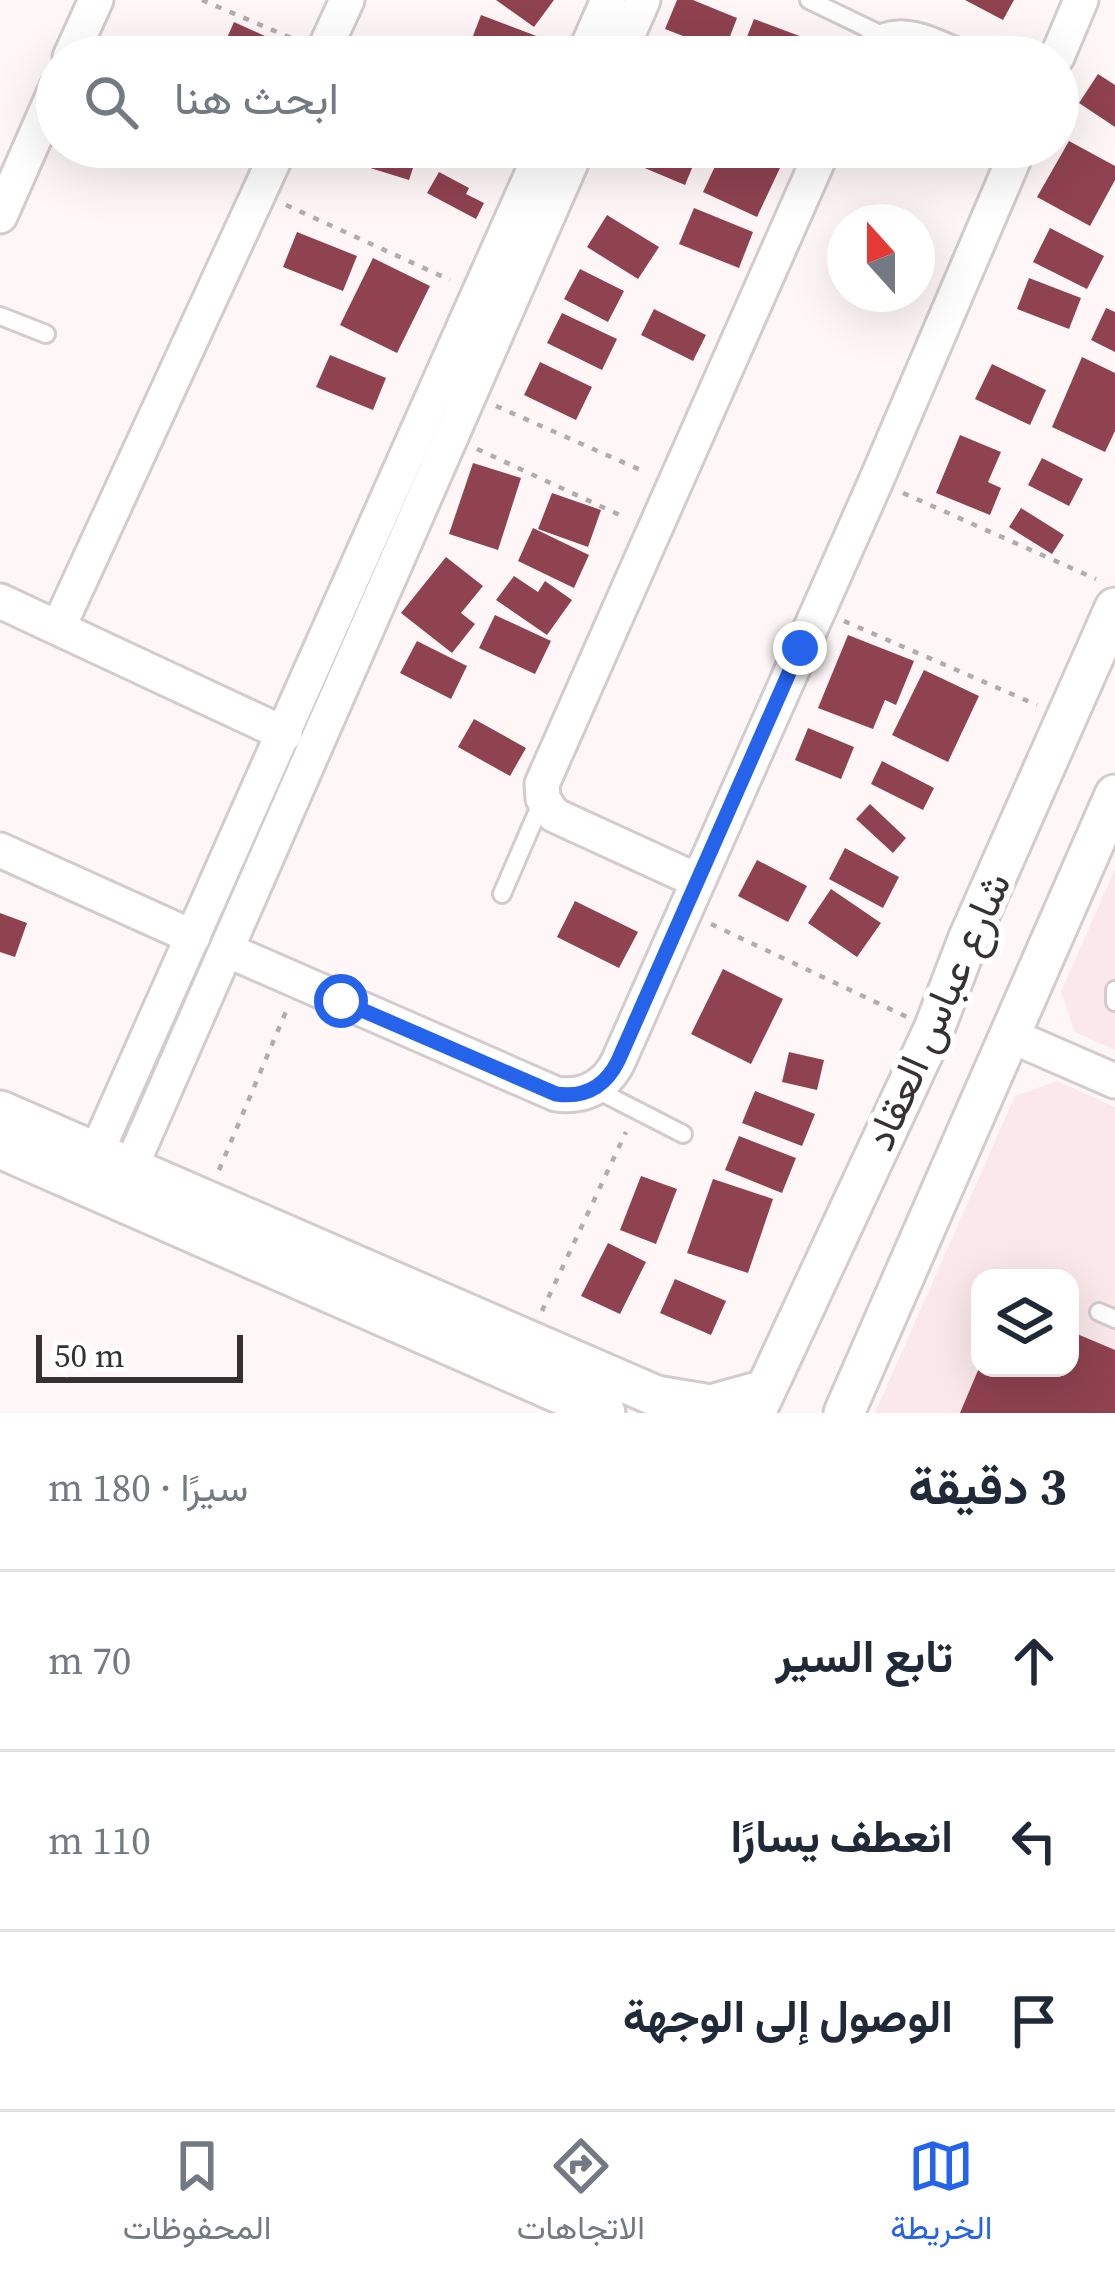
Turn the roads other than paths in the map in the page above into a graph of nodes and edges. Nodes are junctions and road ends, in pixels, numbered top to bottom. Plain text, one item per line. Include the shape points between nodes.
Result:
1 (96, 0) edge
2 (347, 0) edge
3 (608, 0) edge
4 (643, 0) edge
5 (809, 0) edge
6 (1081, 0) edge
7 (80, 36) edge
8 (330, 36) edge
9 (593, 36) edge
10 (627, 36) edge
11 (860, 36) edge
12 (1066, 36) edge
13 (36, 135) edge
14 (270, 168) edge
15 (535, 168) edge
16 (569, 168) edge
17 (815, 168) edge
18 (1010, 168) edge
19 (0, 216) edge
20 (0, 316) edge
21 (46, 334) dead end
22 (0, 601) edge
23 (1115, 608) edge
24 (59, 626) junction
25 (333, 664) junction
26 (284, 734) junction
27 (1115, 795) edge
28 (543, 799) junction
29 (0, 850) edge
30 (696, 880) junction
31 (502, 894) dead end
32 (193, 937) junction
33 (227, 950) junction
34 (1115, 990) edge
35 (1115, 1002) edge
36 (1010, 1035) junction
37 (1115, 1082) edge
38 (595, 1089) junction
39 (0, 1111) edge
40 (683, 1134) dead end
41 (0, 1148) edge
42 (114, 1160) junction
43 (760, 1402) edge
44 (672, 1407) edge
45 (605, 1413) edge
46 (844, 1413) edge

1 - 7 street
2 - 8 street
3 - 9 street
4 - 10 street
5 - 11 lane
6 - 12 street
13 - 19 street
14 - 24 street
15 - 25 street
16 - 25 street via 450,436
17 - 28 street via 544,776
18 - 30 street
20 - 21 lane
22 - 24 street
23 - 43 street, شارع عباس العقاد via 934,1029
24 - 26 street
25 - 26 street
25 - 33 street
26 - 32 street
27 - 36 street, شارع عباس العقاد
28 - 30 street via 563,820
28 - 31 lane
29 - 32 street
30 - 38 street via 618,1061
32 - 42 street
33 - 38 street via 556,1094
33 - 42 street
34 - 35 lane
36 - 37 street
36 - 46 street, شارع عباس العقاد
38 - 40 lane
39 - 42 street
41 - 45 street
42 - 44 street
43 - 44 street

